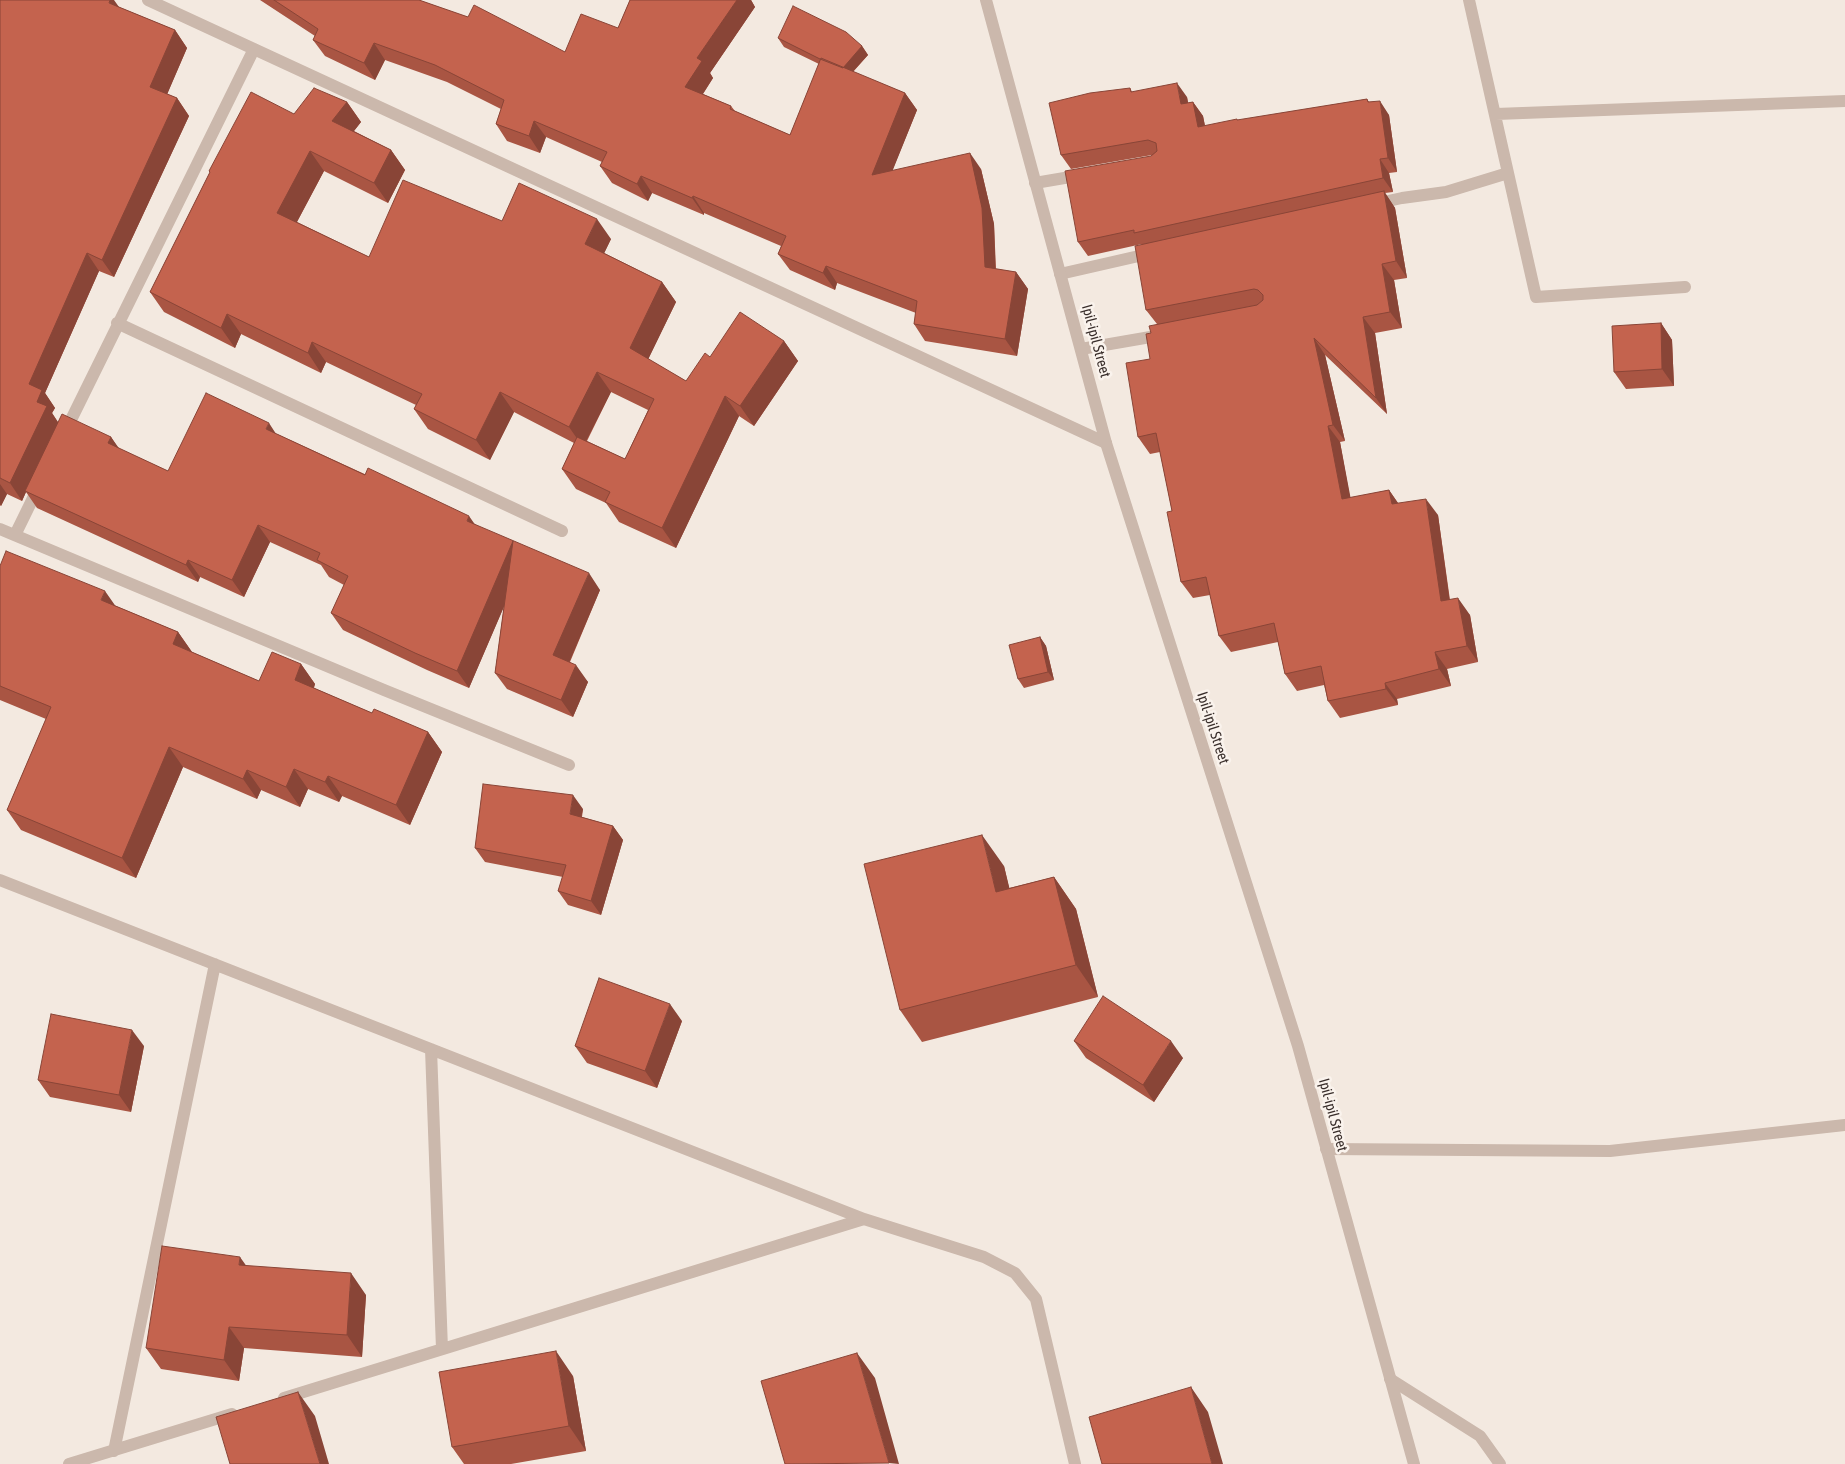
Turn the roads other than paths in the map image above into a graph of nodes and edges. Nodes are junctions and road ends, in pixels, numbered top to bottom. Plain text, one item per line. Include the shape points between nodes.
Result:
1 (148, 0) edge
2 (986, 0) edge
3 (1469, 0) edge
4 (254, 49) junction
5 (1845, 101) edge
6 (1496, 114) junction
7 (1092, 173) edge
8 (1508, 173) junction
9 (1036, 182) junction
10 (1362, 207) edge
11 (1168, 250) edge
12 (1060, 274) junction
13 (1685, 287) dead end
14 (117, 323) junction
15 (1176, 332) edge
16 (1081, 349) junction
17 (1106, 443) junction
18 (58, 447) edge
19 (45, 473) edge
20 (0, 529) edge
21 (562, 531) dead end
22 (15, 535) junction
23 (569, 765) dead end
24 (0, 880) edge
25 (215, 964) junction
26 (431, 1049) junction
27 (1845, 1125) edge
28 (1326, 1150) junction
29 (864, 1219) junction
30 (442, 1349) junction
31 (1390, 1378) junction
32 (274, 1401) edge
33 (245, 1410) edge
34 (114, 1451) junction
35 (69, 1464) edge
36 (1075, 1464) edge
37 (1414, 1464) edge
38 (1500, 1464) edge

1 - 4 street
2 - 9 street, Ipil-ipil Street
3 - 6 street
4 - 14 street
4 - 17 street
5 - 6 street
6 - 8 street
7 - 9 street
8 - 10 street via 1446,192
8 - 13 street via 1536,297
9 - 12 street, Ipil-ipil Street
11 - 12 street
12 - 16 street, Ipil-ipil Street
14 - 18 street
14 - 21 street
15 - 16 street
16 - 17 street, Ipil-ipil Street
17 - 28 street, Ipil-ipil Street via 1292,1027
19 - 22 street
20 - 22 street
22 - 23 street
24 - 25 street
25 - 26 street
25 - 34 street
26 - 29 street
26 - 30 street
27 - 28 street via 1610,1151
28 - 31 street, Ipil-ipil Street
29 - 30 street
29 - 36 street via 984,1257 1015,1274 1036,1299
30 - 32 street
31 - 37 street, Ipil-ipil Street
31 - 38 street via 1480,1436
33 - 34 street
34 - 35 street

